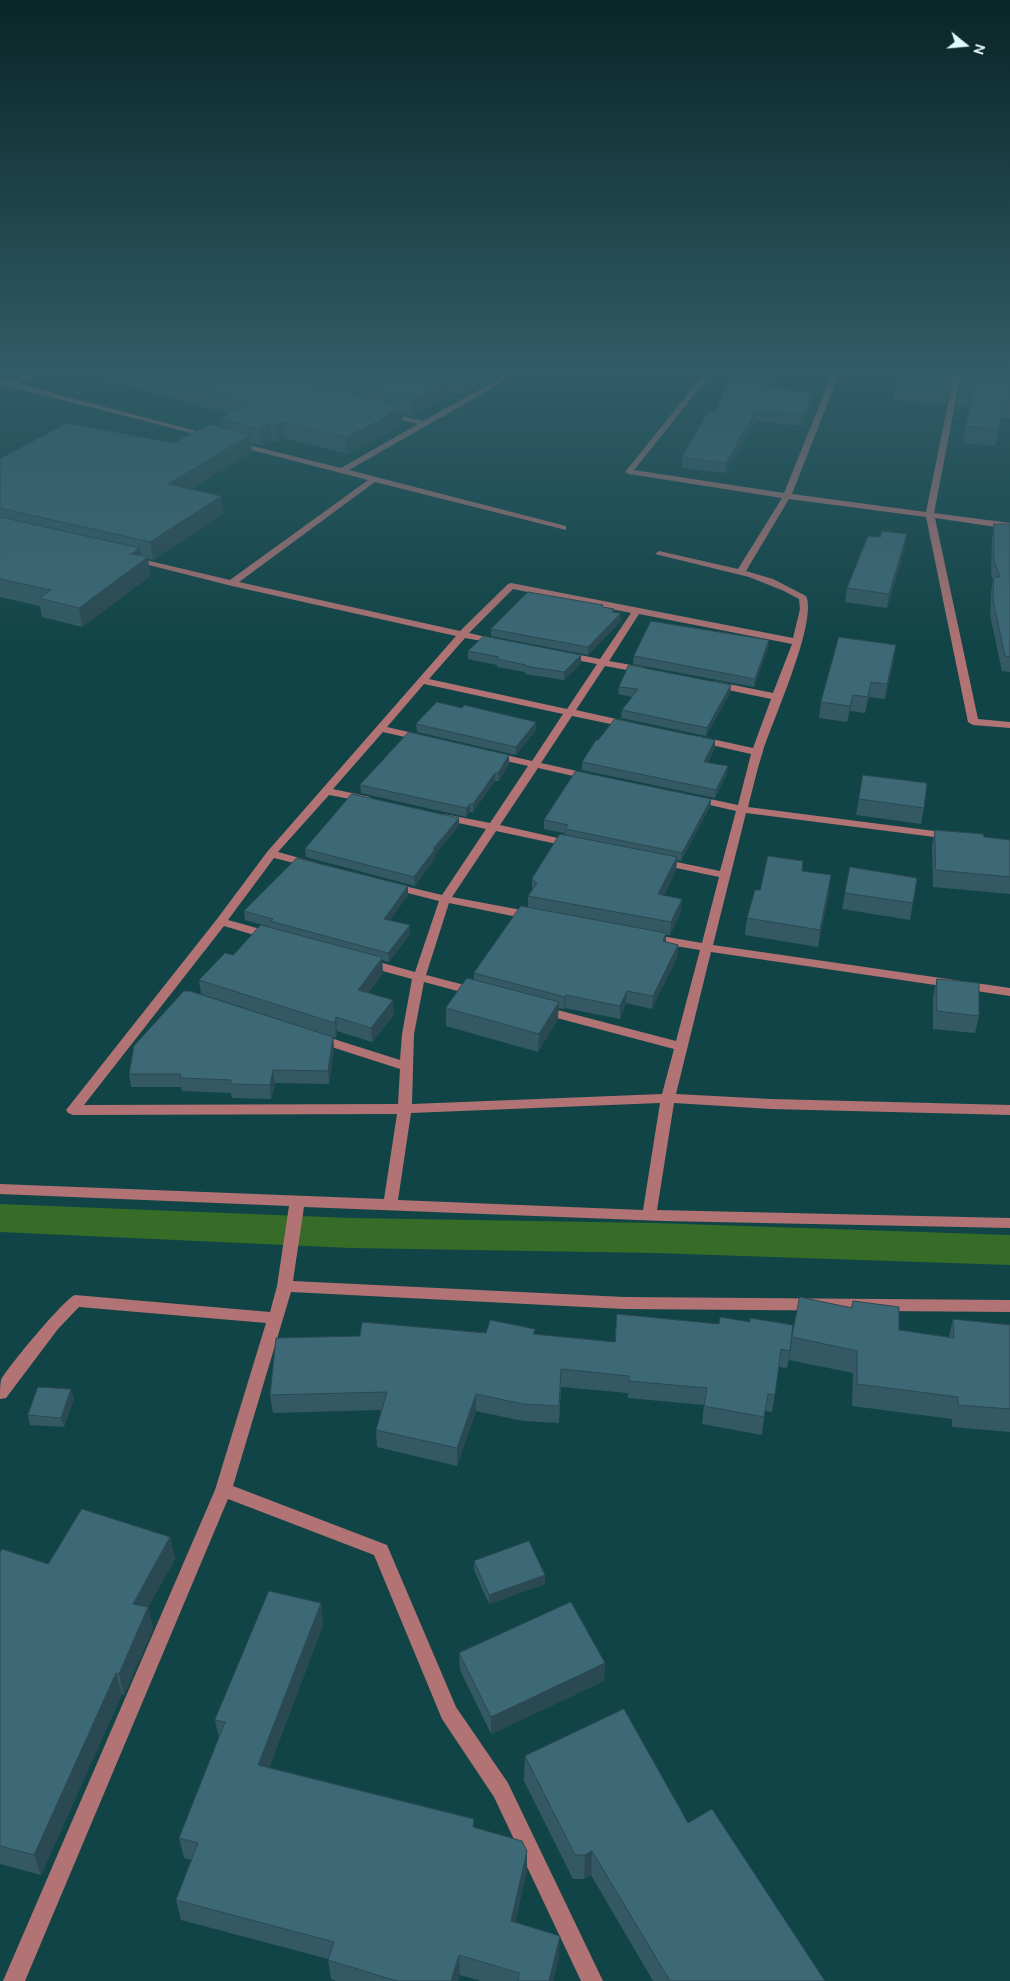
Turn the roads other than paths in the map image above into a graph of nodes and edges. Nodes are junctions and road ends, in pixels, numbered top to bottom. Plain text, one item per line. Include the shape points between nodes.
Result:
1 (329, 466) edge
2 (349, 466) edge
3 (633, 466) edge
4 (799, 466) edge
5 (940, 466) edge
6 (343, 470) junction
7 (374, 479) junction
8 (787, 496) junction
9 (930, 515) junction
10 (1010, 526) edge
11 (563, 528) dead end
12 (659, 554) dead end
13 (126, 558) edge
14 (740, 573) junction
15 (232, 583) junction
16 (637, 611) junction
17 (462, 635) junction
18 (798, 642) junction
19 (509, 644) edge
20 (556, 653) edge
21 (604, 662) junction
22 (652, 672) edge
23 (423, 681) junction
24 (700, 682) edge
25 (778, 697) junction
26 (570, 712) junction
27 (1010, 726) edge
28 (380, 728) junction
29 (645, 728) edge
30 (692, 738) edge
31 (428, 740) edge
32 (757, 752) junction
33 (486, 754) edge
34 (535, 765) junction
35 (601, 779) edge
36 (327, 791) junction
37 (686, 797) edge
38 (373, 801) edge
39 (742, 809) junction
40 (428, 814) edge
41 (493, 828) junction
42 (962, 837) edge
43 (580, 846) edge
44 (271, 854) junction
45 (648, 860) edge
46 (320, 867) edge
47 (725, 876) junction
48 (377, 882) edge
49 (445, 899) junction
50 (542, 917) edge
51 (221, 922) junction
52 (639, 936) edge
53 (287, 941) edge
54 (707, 948) junction
55 (353, 959) edge
56 (419, 977) junction
57 (1010, 992) edge
58 (485, 995) edge
59 (532, 1007) edge
60 (306, 1034) edge
61 (681, 1047) junction
62 (407, 1067) junction
63 (668, 1098) junction
64 (406, 1109) junction
65 (1010, 1110) edge
66 (0, 1189) edge
67 (298, 1202) junction
68 (390, 1205) junction
69 (648, 1215) junction
70 (1010, 1223) edge
71 (285, 1286) junction
72 (1010, 1306) edge
73 (276, 1318) junction
74 (0, 1393) edge
75 (223, 1490) junction
76 (14, 1981) edge
77 (592, 1981) edge

1 - 6 street
2 - 6 street
3 - 8 street via 629,472
4 - 8 street
5 - 9 street
6 - 7 street
7 - 11 street
7 - 15 street
8 - 9 street
8 - 14 street
9 - 10 street
9 - 27 street via 973,722
12 - 14 street
13 - 15 street
14 - 18 street via 785,586 803,598 805,609
15 - 17 street
16 - 17 street via 511,586
16 - 18 street
16 - 21 street
17 - 19 street
17 - 23 street
18 - 25 street
20 - 21 street
21 - 22 street
21 - 26 street
23 - 26 street
23 - 28 street
24 - 25 street
25 - 32 street
26 - 29 street
26 - 34 street
28 - 31 street
28 - 36 street
30 - 32 street
32 - 39 street
33 - 34 street
34 - 35 street
34 - 41 street
36 - 38 street
36 - 44 street
37 - 39 street
39 - 42 street
39 - 47 street
40 - 41 street
41 - 43 street
41 - 49 street
44 - 46 street
44 - 51 street
45 - 47 street
47 - 54 street
48 - 49 street
49 - 50 street
49 - 56 street
51 - 53 street
51 - 64 street via 172,992 73,1110
52 - 54 street
54 - 57 street
54 - 61 street
55 - 56 street
56 - 58 street
56 - 62 street via 408,1034
59 - 61 street
60 - 62 street
61 - 63 street
62 - 64 street
63 - 64 street
63 - 65 street
63 - 69 street
64 - 68 street
66 - 67 street
67 - 68 street
67 - 71 street
68 - 69 street
69 - 70 street
71 - 72 street via 624,1303
71 - 73 street
73 - 74 street via 75,1301
73 - 75 street
75 - 76 street
75 - 77 street via 381,1550 449,1712 501,1790

